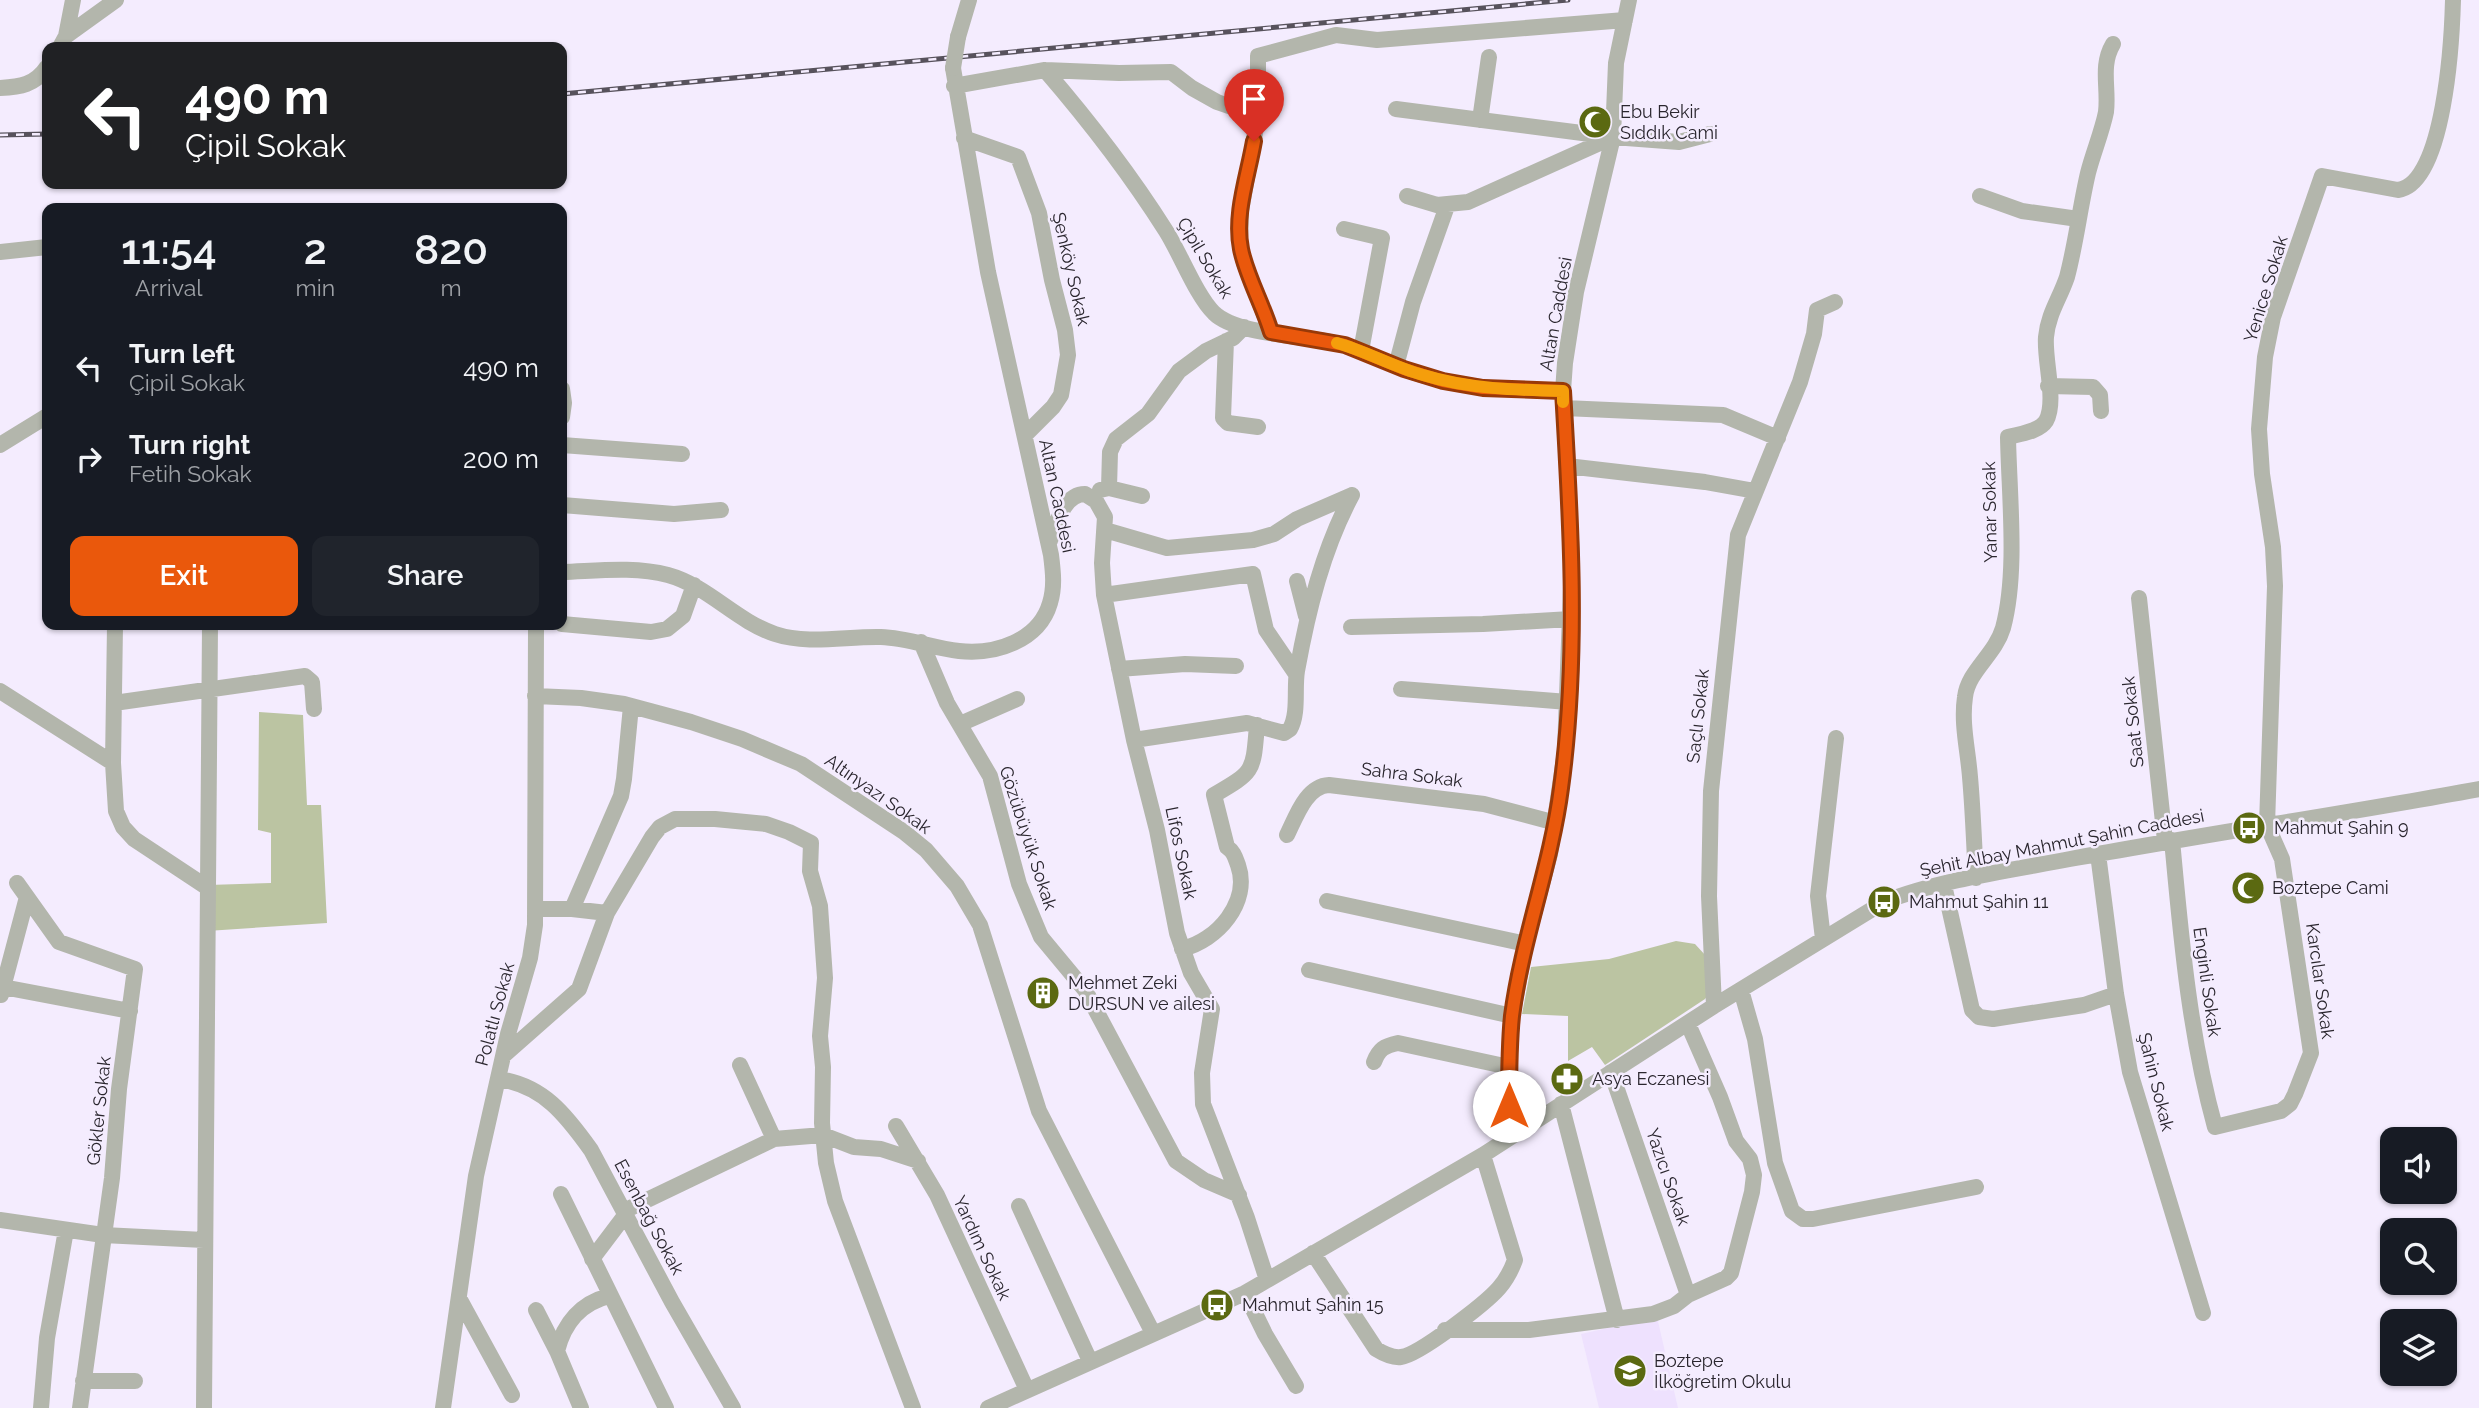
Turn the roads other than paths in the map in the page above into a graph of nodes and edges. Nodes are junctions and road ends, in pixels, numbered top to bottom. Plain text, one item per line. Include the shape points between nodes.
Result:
1 (73, 0) edge
2 (116, 0) edge
3 (1629, 0) edge
4 (2453, 0) edge
5 (967, 7) edge
6 (1625, 20) junction
7 (63, 42) edge
8 (2113, 44) dead end
9 (1489, 57) dead end
10 (1045, 70) junction
11 (42, 74) edge
12 (954, 86) junction
13 (0, 88) edge
14 (1396, 109) dead end
15 (1258, 116) junction
16 (1480, 120) junction
17 (1710, 134) dead end
18 (1613, 137) junction
19 (964, 138) junction
20 (1407, 196) dead end
21 (1980, 196) dead end
22 (1447, 206) junction
23 (2078, 219) junction
24 (1345, 229) dead end
25 (42, 247) edge
26 (0, 251) edge
27 (1835, 302) dead end
28 (1244, 327) junction
29 (1271, 332) junction
30 (1226, 341) junction
31 (1361, 351) junction
32 (1396, 366) junction
33 (2048, 386) junction
34 (1563, 400) junction
35 (2101, 411) dead end
36 (42, 419) edge
37 (1258, 427) dead end
38 (1025, 435) junction
39 (1778, 438) junction
40 (0, 445) edge
41 (567, 445) edge
42 (682, 454) dead end
43 (1567, 466) junction
44 (1109, 488) junction
45 (1755, 491) junction
46 (1080, 494) junction
47 (1142, 496) dead end
48 (567, 505) edge
49 (720, 510) dead end
50 (1105, 530) junction
51 (1049, 543) junction
52 (567, 572) edge
53 (1297, 581) dead end
54 (694, 585) junction
55 (1104, 595) junction
56 (2139, 598) dead end
57 (1307, 619) junction
58 (1571, 619) junction
59 (567, 624) edge
60 (1351, 627) dead end
61 (116, 630) edge
62 (210, 630) edge
63 (536, 630) edge
64 (920, 642) junction
65 (1236, 666) dead end
66 (1119, 669) junction
67 (1296, 674) junction
68 (1401, 689) dead end
69 (210, 690) junction
70 (0, 691) edge
71 (535, 696) junction
72 (1017, 699) dead end
73 (1568, 702) junction
74 (114, 703) junction
75 (631, 706) junction
76 (314, 709) dead end
77 (960, 724) junction
78 (1257, 725) junction
79 (1836, 738) dead end
80 (1134, 740) junction
81 (113, 763) junction
82 (2479, 789) edge
83 (1556, 823) junction
84 (2267, 825) junction
85 (1287, 835) dead end
86 (2169, 841) junction
87 (2098, 854) junction
88 (1976, 878) junction
89 (17, 883) dead end
90 (1944, 885) junction
91 (208, 888) junction
92 (27, 897) junction
93 (1326, 901) dead end
94 (536, 909) junction
95 (572, 909) junction
96 (607, 913) junction
97 (1823, 939) junction
98 (1526, 944) junction
99 (1182, 949) junction
100 (1309, 970) dead end
101 (1741, 990) junction
102 (1, 992) edge
103 (2116, 994) junction
104 (1714, 1006) junction
105 (130, 1011) junction
106 (1512, 1016) junction
107 (1688, 1024) junction
108 (503, 1056) junction
109 (1374, 1062) dead end
110 (740, 1065) dead end
111 (1509, 1067) junction
112 (1611, 1072) junction
113 (498, 1079) junction
114 (1561, 1104) junction
115 (896, 1126) dead end
116 (2215, 1127) joint
117 (823, 1135) junction
118 (1510, 1138) junction
119 (774, 1139) junction
120 (1483, 1155) junction
121 (918, 1161) junction
122 (1976, 1186) dead end
123 (561, 1194) dead end
124 (1239, 1195) junction
125 (1018, 1206) dead end
126 (625, 1212) junction
127 (0, 1220) edge
128 (66, 1230) junction
129 (103, 1235) junction
130 (204, 1240) junction
131 (1313, 1253) junction
132 (592, 1259) junction
133 (1267, 1280) junction
134 (1245, 1293) junction
135 (1688, 1295) junction
136 (610, 1296) junction
137 (459, 1298) junction
138 (536, 1310) dead end
139 (2203, 1313) dead end
140 (1617, 1320) junction
141 (1445, 1330) junction
142 (1153, 1333) junction
143 (557, 1351) junction
144 (1090, 1361) junction
145 (83, 1381) junction
146 (135, 1381) dead end
147 (1296, 1386) dead end
148 (1027, 1390) junction
149 (512, 1395) dead end
150 (40, 1408) edge
151 (80, 1408) edge
152 (204, 1408) edge
153 (443, 1408) edge
154 (581, 1408) edge
155 (666, 1408) edge
156 (733, 1408) edge
157 (913, 1408) edge
158 (988, 1408) edge

1 - 7 street
2 - 7 street
3 - 6 street, Altan Caddesi
4 - 84 street, Yenice Sokak via 2443,106 2417,180 2398,190 2322,176 2269,337 2259,429 2276,586
5 - 12 street, Altan Caddesi, bridge via 958,37
6 - 15 street via 1377,40 1336,35 1258,55
6 - 18 street, Altan Caddesi via 1616,63
8 - 23 street, Yanar Sokak via 2105,70 2106,111
9 - 16 street
10 - 12 street
10 - 15 street via 1171,72 1217,102
10 - 28 street, Çipil Sokak via 1144,197 1209,308 1224,321
11 - 13 street via 25,86
12 - 19 street, Altan Caddesi
14 - 16 street
15 - 29 street via 1240,241
16 - 18 street
17 - 18 street via 1679,142
18 - 22 street via 1478,198
18 - 34 street, Altan Caddesi via 1574,303
19 - 38 street, Altan Caddesi
19 - 38 street, Şenköy Sokak via 1018,157 1039,213 1065,330 1064,389
20 - 22 street
21 - 23 street via 2022,211
22 - 32 street
23 - 33 street, Yanar Sokak via 2068,274 2048,325
24 - 31 street via 1382,238
25 - 26 street
27 - 39 street, Saçlı Sokak via 1817,310 1807,358
28 - 29 street, Çipil Sokak
28 - 30 street
29 - 31 street, Çipil Sokak
30 - 37 street via 1223,418 1231,424
30 - 44 street via 1179,371 1148,414 1116,439 1110,452
31 - 32 street, Çipil Sokak
32 - 34 street, Çipil Sokak via 1462,385
33 - 35 street via 2093,387 2100,395
33 - 88 street, Yanar Sokak via 2050,408 2043,424 2008,437 2010,580 2005,619 1995,648 1970,680 1965,695
34 - 39 street, Çipil Sokak via 1723,415
34 - 43 street, Altan Caddesi
36 - 40 street
38 - 51 street, Altan Caddesi
39 - 45 street, Saçlı Sokak
41 - 42 street
43 - 45 street
43 - 58 street, Altan Caddesi
44 - 46 street
44 - 47 street
45 - 104 street, Saçlı Sokak via 1738,535 1713,757 1709,860
46 - 50 street, Lifos Sokak via 1099,504
46 - 51 street via 1069,500
48 - 49 street via 674,514
50 - 55 street, Lifos Sokak
50 - 57 street via 1167,548 1254,540 1352,495 1334,533
51 - 64 street, Altan Caddesi via 1052,593 1037,628 991,651 959,651
52 - 54 street, Altan Caddesi via 652,572
53 - 57 street
54 - 59 street via 683,616 667,629 651,632
54 - 64 street, Altan Caddesi via 779,636
55 - 66 street, Lifos Sokak
55 - 67 street via 1253,574 1266,630
56 - 86 street, Saat Sokak
57 - 67 street
58 - 60 street
58 - 73 street, Altan Caddesi
61 - 74 street
62 - 69 street
63 - 71 street, Polatlı Sokak
64 - 77 street, Gözübüyük Sokak
65 - 66 street
66 - 80 street, Lifos Sokak
67 - 78 street via 1290,729 1284,733
68 - 73 street
69 - 74 street
69 - 76 street via 306,676 313,685
69 - 91 street
70 - 81 street
71 - 75 street, Altınyazı Sokak
71 - 94 street, Polatlı Sokak
72 - 77 street
73 - 83 street, Altan Caddesi
74 - 81 street
75 - 95 street via 621,796
75 - 142 street, Altınyazı Sokak via 717,730 800,764 904,832 945,871 985,938 1039,1111
77 - 124 street, Gözübüyük Sokak via 994,786 1018,884 1041,937 1085,990 1176,1161
78 - 80 street
78 - 99 street via 1250,772 1214,795 1227,846 1240,871 1238,898 1214,933
79 - 97 street via 1818,896
80 - 99 street, Lifos Sokak
81 - 91 street via 114,803 123,827
82 - 84 street, Şehit Albay Mahmut Şahin Caddesi
83 - 85 street, Sahra Sokak via 1484,804 1325,785 1305,800
83 - 98 street, Altan Caddesi
84 - 86 street, Şehit Albay Mahmut Şahin Caddesi
84 - 116 street, Karcılar Sokak via 2282,859 2311,1053 2285,1109
86 - 87 street, Şehit Albay Mahmut Şahin Caddesi
86 - 116 street, Enginli Sokak via 2183,965
87 - 88 street, Şehit Albay Mahmut Şahin Caddesi
87 - 103 street, Şahin Sokak
88 - 90 street, Şehit Albay Mahmut Şahin Caddesi
89 - 92 street, Gökler Sokak
90 - 97 street, Şehit Albay Mahmut Şahin Caddesi via 1884,902
90 - 103 street via 1972,1010 1979,1017 1993,1020 2084,1005
91 - 130 street
92 - 102 street
92 - 105 street, Gökler Sokak via 59,942 135,969
93 - 98 street
94 - 95 street
94 - 108 street, Polatlı Sokak via 530,958
95 - 96 street
96 - 108 street via 579,989
96 - 117 street via 652,837 670,821 758,823 811,843 810,871 820,906 825,978 820,1037
97 - 101 street, Şehit Albay Mahmut Şahin Caddesi
98 - 106 street, Altan Caddesi
99 - 124 street, Lifos Sokak via 1212,1009 1202,1073 1203,1104
100 - 106 street
101 - 104 street, Şehit Albay Mahmut Şahin Caddesi
101 - 122 street via 1755,1039 1775,1163 1795,1214 1813,1219
102 - 105 street
103 - 139 street, Şahin Sokak via 2130,1072
104 - 107 street, Şehit Albay Mahmut Şahin Caddesi
105 - 129 street, Gökler Sokak
106 - 111 street, Altan Caddesi
107 - 112 street, Şehit Albay Mahmut Şahin Caddesi
107 - 135 street via 1754,1175 1731,1273
108 - 113 street, Polatlı Sokak
109 - 111 street via 1378,1051 1398,1043
110 - 119 street
111 - 118 street, Altan Caddesi
112 - 114 street, Şehit Albay Mahmut Şahin Caddesi
112 - 135 street, Yazıcı Sokak
113 - 126 street, Esenbağ Sokak via 530,1087 558,1106 591,1150
113 - 137 street, Polatlı Sokak via 476,1176
114 - 118 street, Şehit Albay Mahmut Şahin Caddesi
114 - 140 street
115 - 121 street, Yardım Sokak
117 - 119 street
117 - 121 street via 853,1147 881,1149
117 - 157 street via 835,1201
118 - 120 street, Şehit Albay Mahmut Şahin Caddesi
119 - 126 street
120 - 131 street, Şehit Albay Mahmut Şahin Caddesi
120 - 141 street via 1515,1260 1493,1294
121 - 148 street, Yardım Sokak
123 - 132 street
124 - 133 street, Lifos Sokak
125 - 144 street
126 - 132 street
126 - 156 street, Esenbağ Sokak
127 - 128 street
128 - 129 street
128 - 150 street
129 - 130 street
129 - 145 street, Gökler Sokak
130 - 152 street
131 - 133 street, Şehit Albay Mahmut Şahin Caddesi
131 - 141 street via 1380,1352 1407,1356
132 - 136 street
133 - 134 street, Şehit Albay Mahmut Şahin Caddesi
134 - 142 street, Şehit Albay Mahmut Şahin Caddesi
134 - 147 street
135 - 140 street via 1653,1314
136 - 143 street via 578,1312
136 - 155 street
137 - 149 street
137 - 153 street, Polatlı Sokak
138 - 143 street
140 - 141 street via 1529,1330
142 - 144 street, Şehit Albay Mahmut Şahin Caddesi
143 - 154 street
144 - 148 street, Şehit Albay Mahmut Şahin Caddesi
145 - 146 street
145 - 151 street, Gökler Sokak
148 - 158 street, Şehit Albay Mahmut Şahin Caddesi

